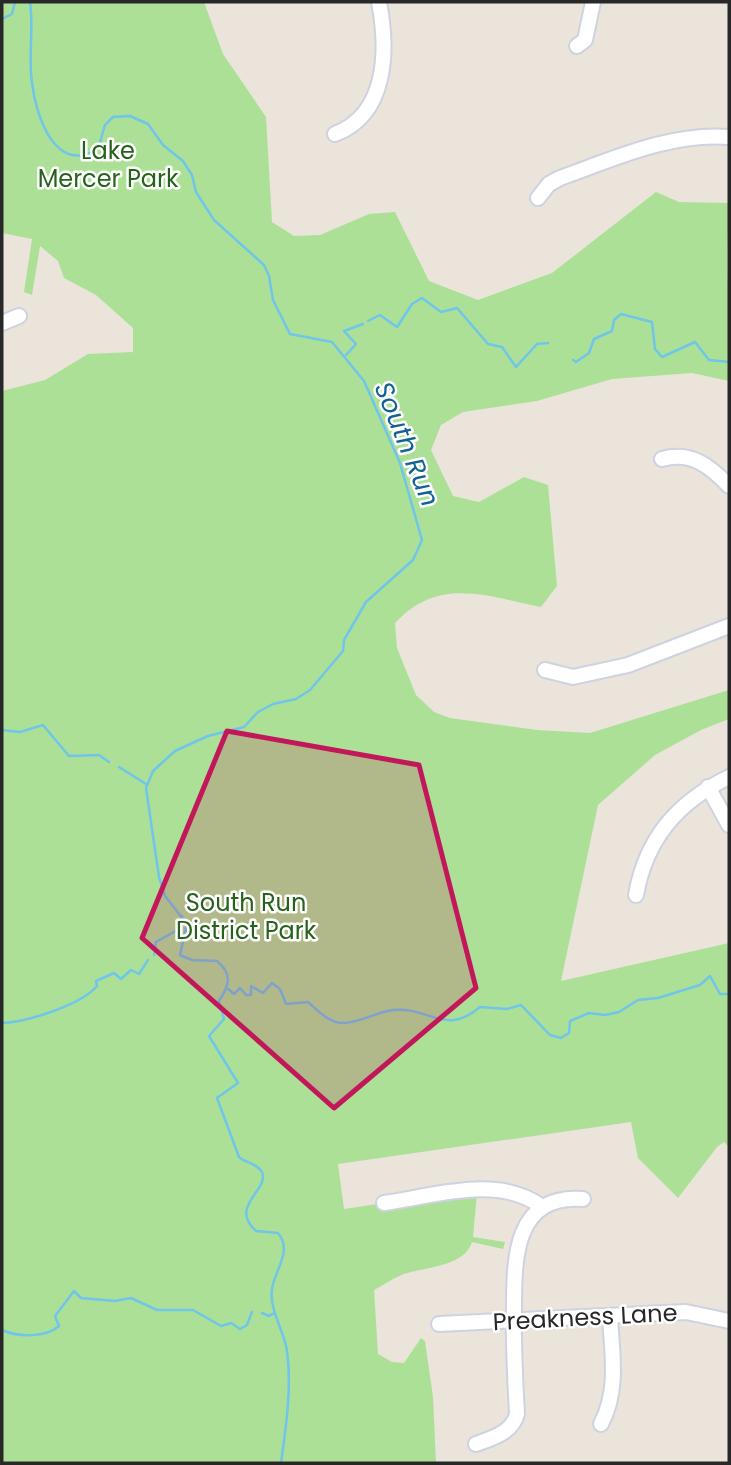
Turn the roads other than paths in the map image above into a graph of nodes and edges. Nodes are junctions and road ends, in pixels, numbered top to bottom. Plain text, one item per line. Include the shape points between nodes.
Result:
1 (379, 2) edge
2 (593, 2) edge
3 (577, 46) dead end
4 (335, 134) dead end
5 (729, 137) edge
6 (538, 198) dead end
7 (19, 316) dead end
8 (2, 323) edge
9 (662, 459) dead end
10 (729, 485) edge
11 (729, 626) edge
12 (545, 670) dead end
13 (729, 776) edge
14 (708, 787) junction
15 (729, 825) edge
16 (636, 895) dead end
17 (583, 1199) dead end
18 (384, 1203) dead end
19 (542, 1207) junction
20 (610, 1317) junction
21 (513, 1321) junction
22 (729, 1321) edge
23 (439, 1324) dead end
24 (601, 1424) dead end
25 (476, 1444) dead end

1 - 4 street via 385,49 374,96 358,122
2 - 3 street via 585,40
5 - 6 street via 656,145 560,178
7 - 8 street
9 - 10 street via 681,456 698,460
11 - 12 street via 663,654 617,667 573,677
13 - 14 street
14 - 15 street
14 - 16 street via 657,836 642,864
17 - 19 street via 563,1198
18 - 19 street via 493,1189 521,1194
19 - 21 street via 522,1235 515,1255
20 - 21 street, Preakness Lane
20 - 22 street, Preakness Lane via 698,1313
20 - 24 street via 614,1388
21 - 23 street, Preakness Lane
21 - 25 street via 514,1423

